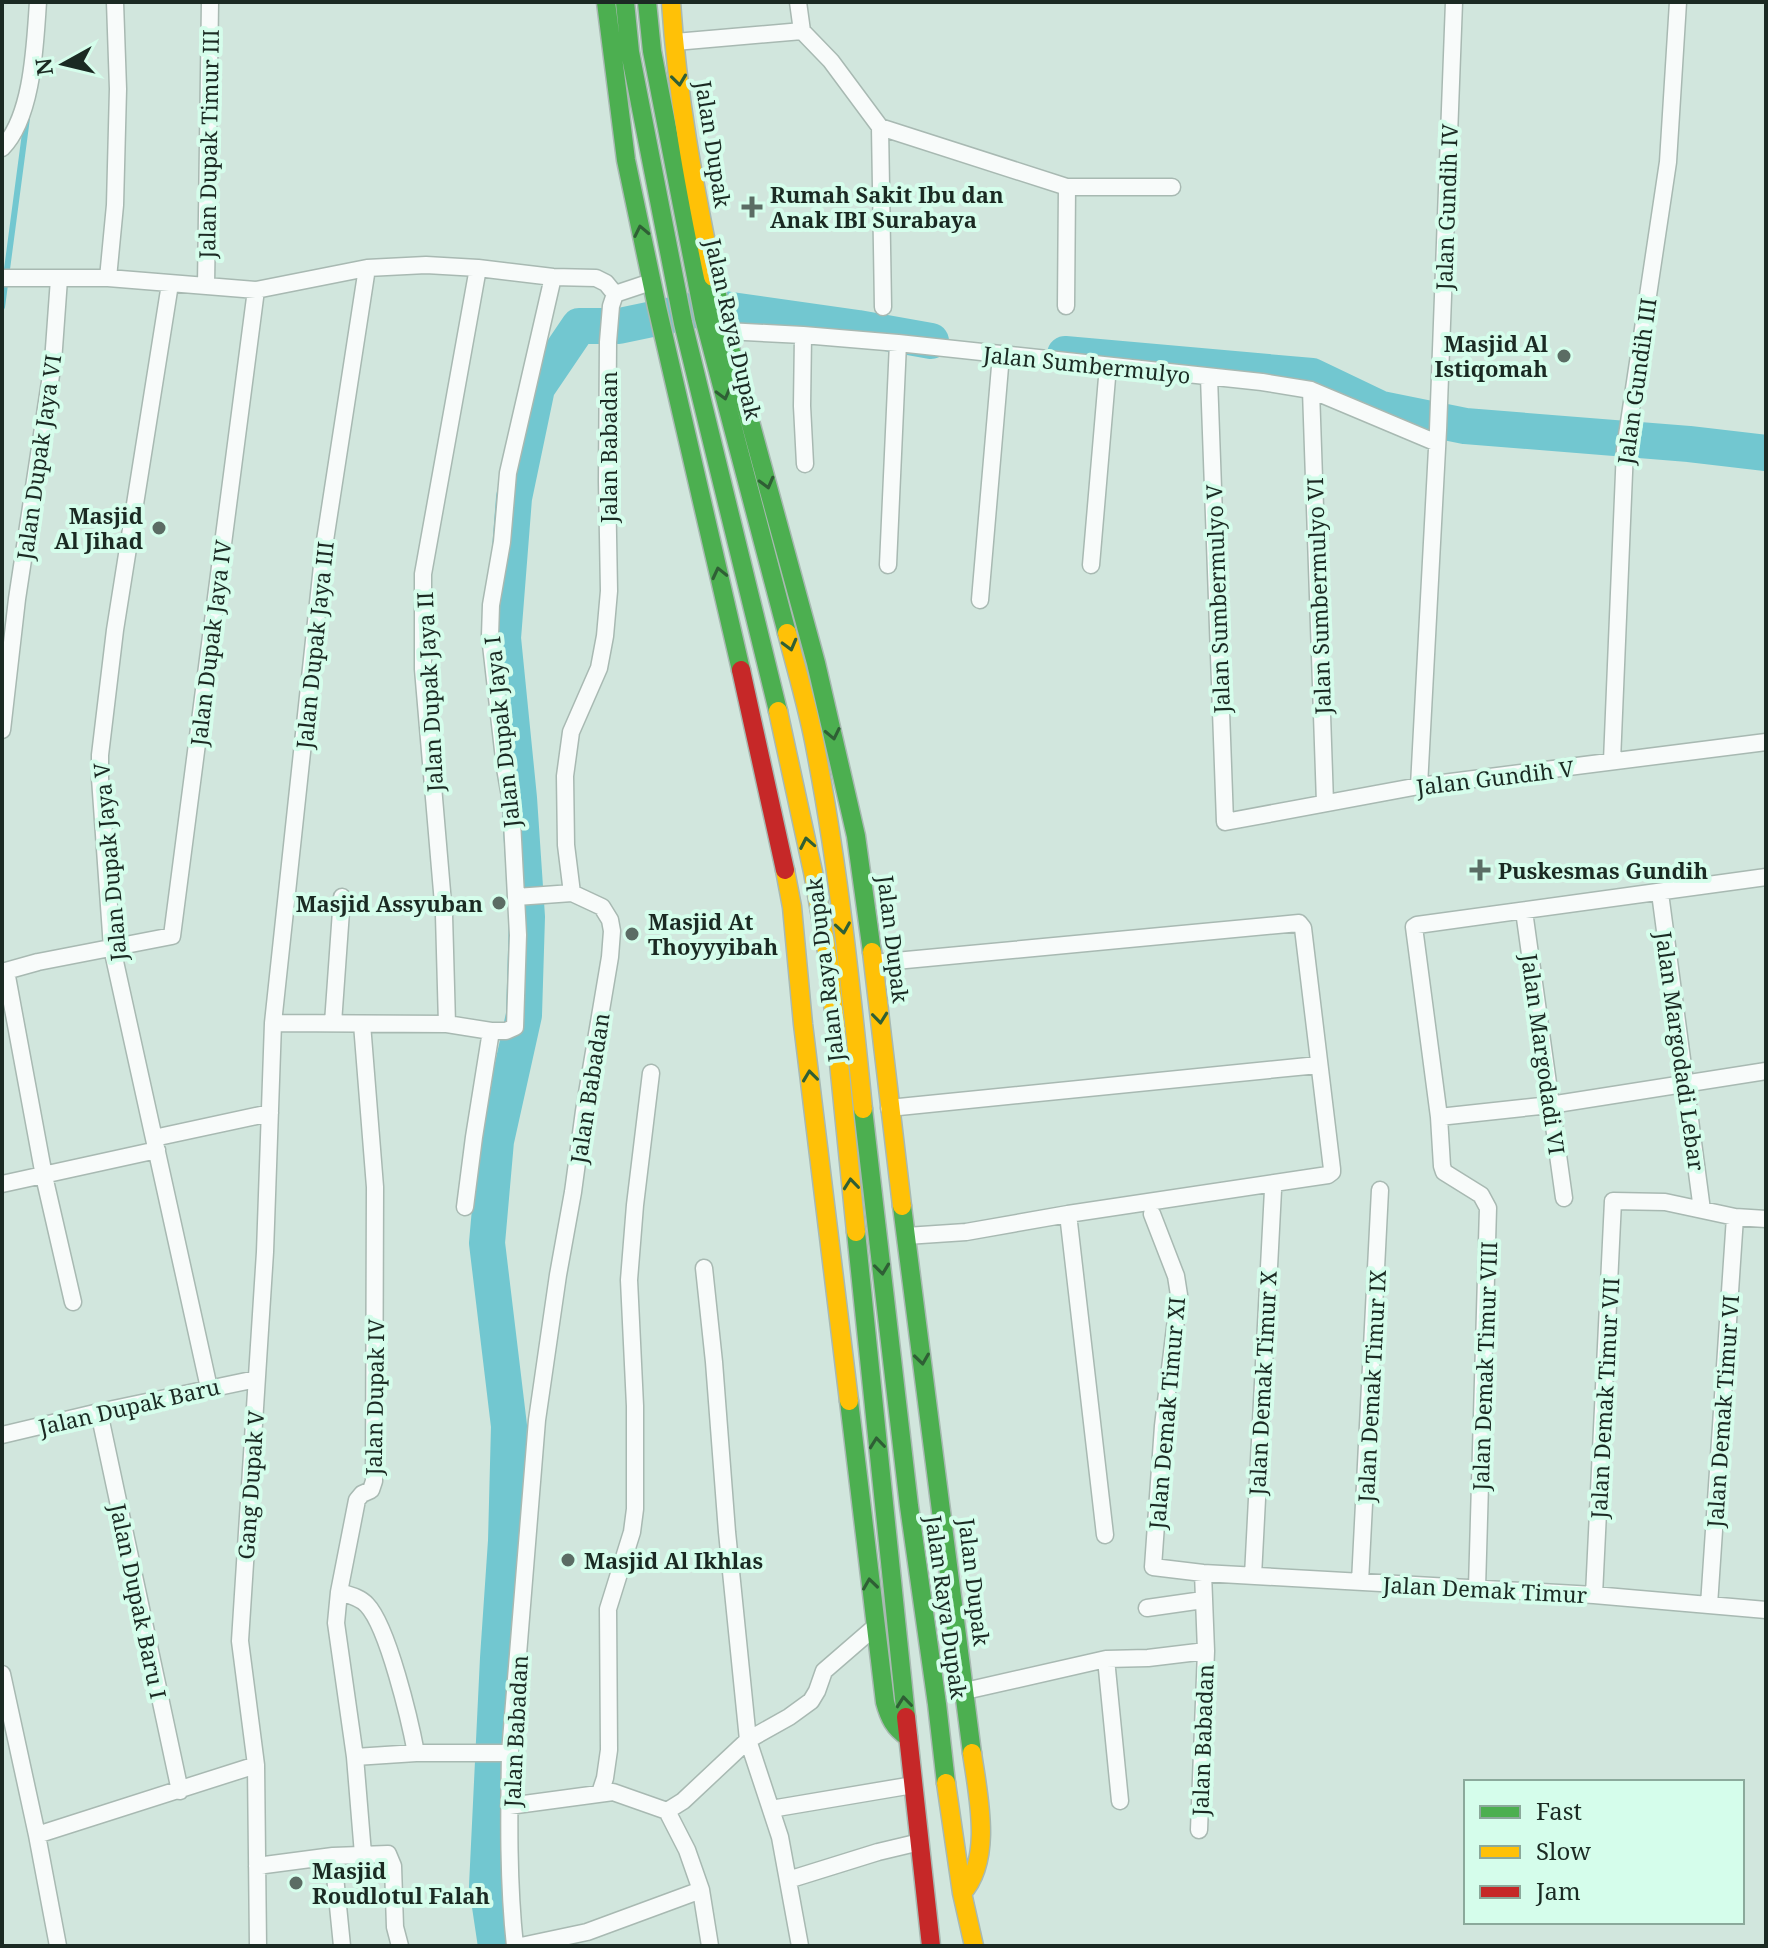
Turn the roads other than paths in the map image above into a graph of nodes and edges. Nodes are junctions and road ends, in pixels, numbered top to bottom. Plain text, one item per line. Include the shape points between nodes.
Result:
1 (38, 2) edge
2 (115, 2) edge
3 (210, 2) edge
4 (606, 2) edge
5 (625, 2) edge
6 (647, 2) edge
7 (671, 2) edge
8 (798, 2) edge
9 (1454, 2) edge
10 (1678, 2) edge
11 (802, 31) junction
12 (675, 42) junction
13 (660, 93) junction
14 (639, 97) junction
15 (618, 101) junction
16 (880, 127) junction
17 (2, 148) edge
18 (1067, 187) junction
19 (1172, 187) dead end
20 (367, 268) junction
21 (478, 268) junction
22 (553, 277) junction
23 (6, 278) edge
24 (108, 278) junction
25 (59, 279) junction
26 (651, 282) junction
27 (170, 284) junction
28 (206, 286) junction
29 (256, 290) junction
30 (613, 300) junction
31 (707, 304) junction
32 (1066, 306) dead end
33 (883, 307) dead end
34 (725, 329) junction
35 (803, 335) junction
36 (898, 343) junction
37 (1001, 355) junction
38 (1108, 366) junction
39 (1209, 377) junction
40 (1311, 390) junction
41 (1437, 429) junction
42 (805, 464) dead end
43 (888, 565) dead end
44 (1091, 565) dead end
45 (980, 600) dead end
46 (2, 730) edge
47 (1766, 742) edge
48 (1612, 761) junction
49 (1419, 786) junction
50 (1325, 803) junction
51 (1225, 822) joint
52 (1766, 877) edge
53 (572, 893) junction
54 (1660, 893) junction
55 (342, 897) dead end
56 (519, 897) junction
57 (1524, 911) junction
58 (112, 948) junction
59 (874, 963) junction
60 (4, 972) edge
61 (834, 1021) junction
62 (273, 1023) junction
63 (333, 1023) junction
64 (362, 1024) junction
65 (447, 1024) junction
66 (803, 1024) junction
67 (491, 1031) junction
68 (1318, 1065) junction
69 (1766, 1071) edge
70 (651, 1073) dead end
71 (1684, 1084) junction
72 (1550, 1105) junction
73 (889, 1108) junction
74 (270, 1113) junction
75 (1439, 1117) junction
76 (156, 1144) junction
77 (44, 1176) junction
78 (2, 1184) edge
79 (1273, 1190) dead end
80 (1380, 1190) dead end
81 (1564, 1198) dead end
82 (465, 1207) dead end
83 (1702, 1210) junction
84 (1068, 1214) junction
85 (1152, 1214) dead end
86 (1735, 1217) junction
87 (1766, 1219) edge
88 (906, 1236) junction
89 (704, 1268) dead end
90 (73, 1302) dead end
91 (256, 1379) junction
92 (209, 1388) junction
93 (99, 1412) junction
94 (2, 1435) edge
95 (1105, 1535) dead end
96 (1203, 1573) junction
97 (1253, 1576) junction
98 (1360, 1582) junction
99 (1477, 1588) junction
100 (339, 1592) junction
101 (1594, 1595) junction
102 (1203, 1600) junction
103 (1709, 1605) junction
104 (1147, 1608) dead end
105 (1766, 1610) edge
106 (876, 1626) junction
107 (1206, 1651) junction
108 (1106, 1659) junction
109 (2, 1674) edge
110 (965, 1691) junction
111 (908, 1737) junction
112 (748, 1740) junction
113 (416, 1753) junction
114 (509, 1753) junction
115 (355, 1757) junction
116 (256, 1765) junction
117 (913, 1785) junction
118 (180, 1791) junction
119 (600, 1793) junction
120 (1120, 1801) dead end
121 (509, 1806) junction
122 (771, 1809) junction
123 (667, 1811) junction
124 (1199, 1830) dead end
125 (37, 1835) junction
126 (920, 1842) junction
127 (363, 1854) junction
128 (333, 1856) junction
129 (257, 1866) junction
130 (788, 1880) junction
131 (701, 1890) junction
132 (962, 1893) junction
133 (58, 1946) edge
134 (258, 1946) edge
135 (342, 1946) edge
136 (400, 1946) edge
137 (518, 1946) edge
138 (710, 1946) edge
139 (800, 1946) edge
140 (931, 1946) edge
141 (974, 1946) edge

1 - 17 street via 23,109
2 - 24 street via 118,89
3 - 28 street, Jalan Dupak Timur III
4 - 15 main road
5 - 14 main road, Jalan Raya Dupak
6 - 13 main road, Jalan Raya Dupak
7 - 12 main road, Jalan Dupak
8 - 11 street
9 - 41 street, Jalan Gundih IV
10 - 48 street, Jalan Gundih III via 1668,162 1626,441
11 - 12 street
11 - 16 street
12 -> 31 main road, Jalan Dupak
13 - 14 main road
13 - 31 main road, Jalan Raya Dupak
14 - 15 main road
61 -> 14 main road, Jalan Raya Dupak via 829,963 789,755 683,323
26 -> 15 main road
16 - 18 street
16 - 33 street
18 - 19 street
18 - 32 street
20 - 21 street
20 - 29 street
20 - 62 street, Jalan Dupak Jaya III via 324,547
21 - 22 street
21 - 65 street, Jalan Dupak Jaya II via 423,574 423,669 444,915
22 - 30 street via 596,278 606,283
22 - 56 street, Jalan Dupak Jaya I via 508,473 491,605
23 - 25 street
24 - 25 street
24 - 27 street
25 - 46 street, Jalan Dupak Jaya VI via 53,362
26 - 30 street
66 -> 26 main road via 786,873
27 - 28 street
27 - 58 street, Jalan Dupak Jaya V via 100,755
28 - 29 street
29 - 58 street, Jalan Dupak Jaya IV via 172,936
30 - 53 street, Jalan Babadan via 608,342 609,591 599,668 571,732 565,776
31 - 34 main road, Jalan Dupak
31 -> 132 main road, Jalan Raya Dupak via 816,749 835,862 909,1506
34 - 35 street, Jalan Sumbermulyo
34 -> 59 main road, Jalan Dupak via 828,710 856,836
35 - 36 street, Jalan Sumbermulyo
35 - 42 street
36 - 37 street, Jalan Sumbermulyo
36 - 43 street
37 - 38 street, Jalan Sumbermulyo
37 - 45 street
38 - 39 street, Jalan Sumbermulyo
38 - 44 street
39 - 40 street, Jalan Sumbermulyo
39 - 51 street, Jalan Sumbermulyo V
40 - 41 street, Jalan Sumbermulyo
40 - 50 street, Jalan Sumbermulyo VI
41 - 49 street, Jalan Gundih IV
47 - 48 street, Jalan Gundih V
48 - 49 street, Jalan Gundih V
49 - 50 street, Jalan Gundih V
50 - 51 street, Jalan Gundih V
52 - 54 street
53 - 56 street
53 - 114 street, Jalan Babadan via 602,907 612,931 537,1420
54 - 57 street
54 - 71 street, Jalan Margodadi Lebar
55 - 63 street
56 - 67 street, Jalan Dupak Jaya I via 515,1027
57 - 72 street, Jalan Margodadi VI
57 - 75 street via 1414,929
58 - 60 street
58 - 76 street, Jalan Dupak Jaya V
59 - 68 street via 1299,923
59 -> 73 main road, Jalan Dupak
60 - 77 street
61 - 66 main road
111 -> 61 main road, Jalan Raya Dupak
62 - 63 street
62 - 74 street, Gang Dupak V
63 - 64 street
64 - 65 street
64 - 100 street, Jalan Dupak IV via 375,1187 375,1472 372,1488 357,1500
65 - 67 street
106 -> 66 main road
67 - 82 street
68 - 73 street
68 - 84 street via 1330,1174
69 - 71 street
70 - 119 street via 629,1280 635,1509 609,1600 609,1750
71 - 72 street
71 - 83 street, Jalan Margodadi Lebar
72 - 75 street
72 - 81 street, Jalan Margodadi VI
73 - 88 main road, Jalan Dupak
74 - 76 street
74 - 91 street, Gang Dupak V
75 - 99 street, Jalan Demak Timur VIII via 1444,1172 1481,1195 1488,1208
76 - 77 street
76 - 92 street, Jalan Dupak Jaya V
77 - 78 street
77 - 90 street
79 - 97 street, Jalan Demak Timur X
80 - 98 street, Jalan Demak Timur IX
83 - 86 street
83 - 101 street, Jalan Demak Timur VII via 1665,1202 1613,1201
84 - 88 street via 966,1232
84 - 95 street
85 - 96 street, Jalan Demak Timur XI via 1179,1295 1152,1565
86 - 87 street
86 - 103 street, Jalan Demak Timur VI
88 -> 110 main road, Jalan Dupak
89 - 112 street
91 - 92 street, Jalan Dupak Baru
91 - 116 street, Gang Dupak V via 240,1641
92 - 93 street, Jalan Dupak Baru
93 - 94 street, Jalan Dupak Baru
93 - 118 street, Jalan Dupak Baru I
96 - 97 street, Jalan Demak Timur
96 - 102 street, Jalan Babadan
97 - 98 street, Jalan Demak Timur
98 - 99 street, Jalan Demak Timur
99 - 101 street, Jalan Demak Timur
100 - 113 street via 364,1601 381,1628
100 - 115 street, Jalan Dupak IV via 336,1623
101 - 103 street, Jalan Demak Timur
102 - 104 street
102 - 107 street, Jalan Babadan
103 - 105 street, Jalan Demak Timur
106 - 111 main road via 886,1708 892,1724
106 - 112 street via 824,1671 811,1701
107 - 108 street, Jalan Babadan
107 - 124 street, Jalan Babadan
108 - 110 street, Jalan Babadan
108 - 120 street
109 - 125 street
110 - 132 main road, Jalan Dupak via 978,1798 979,1861 975,1878
111 - 117 main road, Jalan Raya Dupak
112 - 122 street
112 - 123 street
113 - 114 street
113 - 115 street
114 - 121 street, Jalan Babadan
115 - 127 street, Jalan Dupak IV
116 - 118 street
116 - 129 street, Gang Dupak V
117 - 122 street
117 - 126 main road, Jalan Raya Dupak
118 - 125 street
119 - 121 street
119 - 123 street via 613,1792
121 - 137 street, Jalan Babadan
122 - 130 street
123 - 131 street
125 - 133 street
126 - 130 street
126 - 140 main road, Jalan Raya Dupak
127 - 128 street
127 - 136 street via 391,1856
128 - 129 street
128 - 135 street
129 - 134 street, Gang Dupak V
130 - 139 street
131 - 137 street via 587,1932
131 - 138 street
132 - 141 main road, Jalan Raya Dupak

